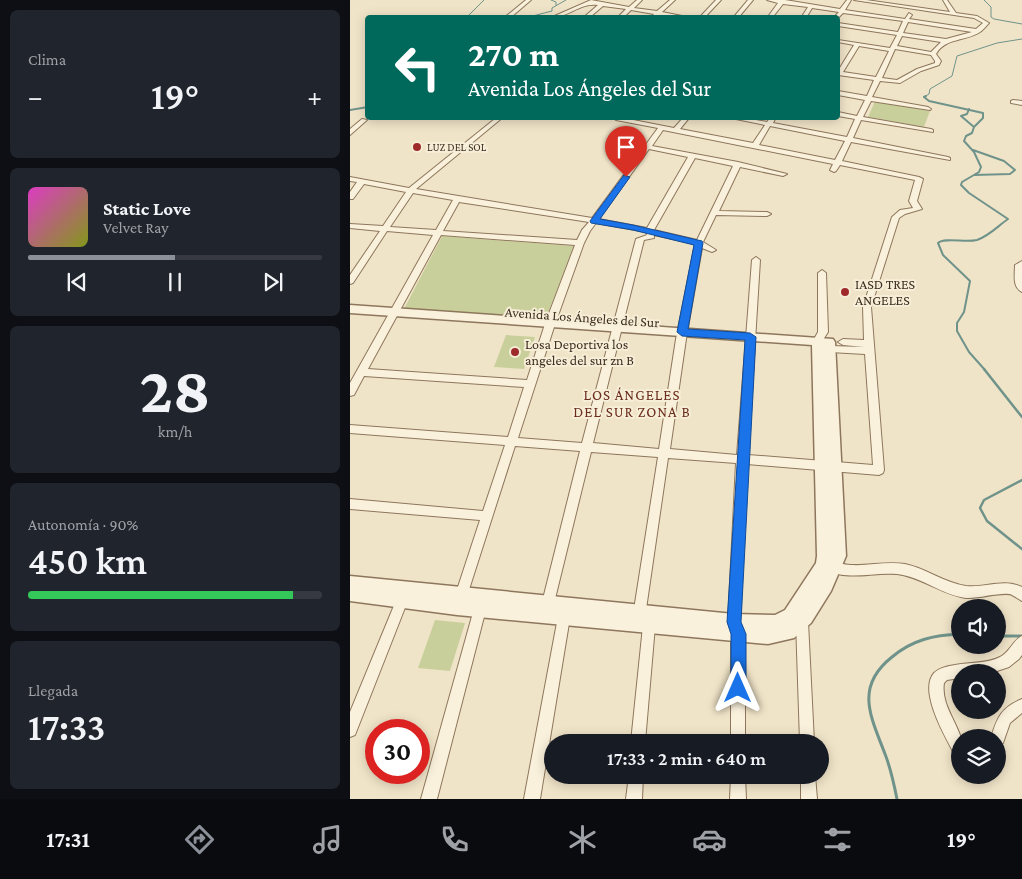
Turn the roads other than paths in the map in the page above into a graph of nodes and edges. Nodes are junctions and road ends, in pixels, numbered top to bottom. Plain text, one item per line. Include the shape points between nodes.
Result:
1 (529, 0) edge
2 (640, 0) edge
3 (673, 0) edge
4 (711, 0) edge
5 (719, 0) edge
6 (751, 0) edge
7 (770, 0) edge
8 (849, 0) edge
9 (856, 0) edge
10 (895, 0) edge
11 (944, 0) edge
12 (593, 1) edge
13 (782, 1) edge
14 (877, 1) edge
15 (602, 4) junction
16 (811, 6) junction
17 (900, 6) junction
18 (630, 8) junction
19 (912, 8) junction
20 (841, 11) junction
21 (659, 13) junction
22 (954, 14) junction
23 (510, 15) edge
24 (559, 15) edge
25 (589, 15) edge
26 (622, 15) edge
27 (672, 15) edge
28 (695, 15) edge
29 (704, 15) edge
30 (738, 15) edge
31 (771, 15) edge
32 (805, 15) edge
33 (839, 15) edge
34 (907, 20) junction
35 (840, 24) edge
36 (978, 31) junction
37 (900, 33) junction
38 (946, 40) junction
39 (840, 41) edge
40 (857, 44) junction
41 (893, 49) junction
42 (933, 54) junction
43 (840, 71) edge
44 (840, 73) edge
45 (878, 80) junction
46 (840, 92) edge
47 (870, 98) junction
48 (1013, 102) dead end
49 (1022, 104) edge
50 (928, 109) dead end
51 (840, 114) edge
52 (365, 118) edge
53 (860, 118) junction
54 (365, 119) edge
55 (497, 120) edge
56 (626, 120) edge
57 (684, 120) edge
58 (771, 121) edge
59 (350, 125) edge
60 (662, 127) junction
61 (676, 129) junction
62 (931, 130) dead end
63 (350, 133) edge
64 (851, 139) junction
65 (755, 145) junction
66 (648, 147) junction
67 (693, 155) junction
68 (948, 158) dead end
69 (738, 164) junction
70 (836, 167) junction
71 (782, 174) dead end
72 (350, 179) edge
73 (362, 181) junction
74 (411, 190) junction
75 (350, 197) edge
76 (457, 199) junction
77 (714, 213) junction
78 (767, 214) dead end
79 (594, 221) junction
80 (350, 226) edge
81 (384, 228) junction
82 (440, 231) junction
83 (649, 231) junction
84 (580, 243) junction
85 (699, 243) junction
86 (712, 250) dead end
87 (756, 260) dead end
88 (1022, 264) edge
89 (822, 273) dead end
90 (350, 281) edge
91 (1022, 289) edge
92 (350, 309) edge
93 (350, 315) edge
94 (392, 315) junction
95 (549, 327) junction
96 (615, 331) junction
97 (682, 336) junction
98 (750, 340) junction
99 (824, 342) junction
100 (869, 347) junction
101 (362, 372) junction
102 (531, 384) junction
103 (350, 392) edge
104 (350, 429) edge
105 (512, 441) junction
106 (587, 448) junction
107 (664, 454) junction
108 (742, 460) junction
109 (828, 466) junction
110 (350, 504) edge
111 (487, 516) junction
112 (829, 566) junction
113 (350, 583) edge
114 (350, 594) edge
115 (404, 595) junction
116 (1022, 595) edge
117 (459, 601) junction
118 (480, 609) junction
119 (546, 610) junction
120 (564, 618) junction
121 (642, 621) junction
122 (802, 622) junction
123 (736, 628) junction
124 (1022, 643) edge
125 (1022, 706) edge
126 (1001, 729) edge
127 (350, 730) edge
128 (951, 731) edge
129 (638, 734) edge
130 (738, 734) edge
131 (807, 734) edge
132 (635, 784) edge
133 (738, 784) edge
134 (808, 784) edge
135 (429, 799) edge
136 (532, 799) edge
137 (634, 799) edge
138 (738, 799) edge
139 (809, 799) edge

1 - 23 street
2 - 18 street
3 - 21 street
4 - 28 street
5 - 29 street
6 - 30 street
7 - 13 street
8 - 20 street
9 - 14 street
10 - 17 street
11 - 22 street
12 - 15 street
12 - 24 street
13 - 16 street
13 - 31 street
14 - 17 street
15 - 18 street
15 - 25 street
16 - 20 street
16 - 32 street
17 - 19 street
18 - 21 street
18 - 26 street
19 - 22 street
19 - 34 street
20 - 33 street
20 - 34 street
21 - 27 street
22 - 36 street via 986,21
34 - 36 street
34 - 37 street
35 - 37 street
36 - 38 street
37 - 38 street
37 - 41 street
38 - 42 street
39 - 40 street
40 - 41 street
40 - 43 street
41 - 42 street
41 - 45 street
42 - 45 street via 937,64 898,82
44 - 45 street
45 - 47 street
46 - 47 street
47 - 50 street
47 - 53 street
48 - 49 street
51 - 53 street
52 - 59 street
53 - 62 street
53 - 64 street
54 - 63 street
55 - 74 street
56 - 60 street
57 - 61 street
58 - 64 street
58 - 65 street
60 - 61 street
60 - 66 street
61 - 65 street
64 - 68 street
64 - 70 street
65 - 70 street
66 - 67 street
66 - 79 street
67 - 69 street
67 - 83 street
69 - 71 street
69 - 77 street
70 - 100 street via 919,178 913,201 918,209 896,217 867,307
72 - 73 street
73 - 74 street
73 - 75 street
74 - 76 street
74 - 81 street
76 - 79 street
76 - 82 street
77 - 78 street
77 - 85 street
79 - 83 street
79 - 84 street
80 - 81 street
81 - 82 street
81 - 90 street
82 - 84 street
82 - 94 street
83 - 85 street
83 - 96 street via 651,236 640,239
84 - 95 street
85 - 86 street
85 - 97 street
87 - 98 street
88 - 91 street via 1019,265 1019,285
89 - 99 street
92 - 94 street
93 - 94 street, Avenida Los Ángeles del Sur
94 - 95 street, Avenida Los Ángeles del Sur
94 - 101 street
95 - 96 street, Avenida Los Ángeles del Sur
95 - 102 street
96 - 97 street, Avenida Los Ángeles del Sur
96 - 106 street
97 - 98 street, Avenida Los Ángeles del Sur
97 - 107 street
98 - 99 street, Avenida Los Ángeles del Sur
98 - 108 street
99 - 100 street, Avenida Los Ángeles del Sur
99 - 109 street
100 - 109 street via 879,470
101 - 102 street
101 - 103 street
102 - 105 street
104 - 105 street
105 - 106 street
105 - 111 street
106 - 107 street
106 - 119 street
107 - 108 street
107 - 121 street
108 - 109 street
108 - 123 street
109 - 112 street via 838,556
110 - 111 street
111 - 117 street
112 - 116 street via 852,571 908,570 960,592 1012,588
112 - 122 street
112 - 123 street via 784,620
113 - 115 street
114 - 115 street
115 - 117 street
115 - 127 street
117 - 118 street
117 - 119 street
118 - 119 street
118 - 135 street
119 - 120 street
119 - 121 street
120 - 121 street
120 - 136 street
121 - 123 street
121 - 129 street
122 - 123 street via 780,635
122 - 131 street
123 - 130 street
124 - 128 street via 1019,652 1006,661 984,669 940,676 936,688
125 - 126 street via 1005,717
132 - 137 street
133 - 138 street
134 - 139 street

